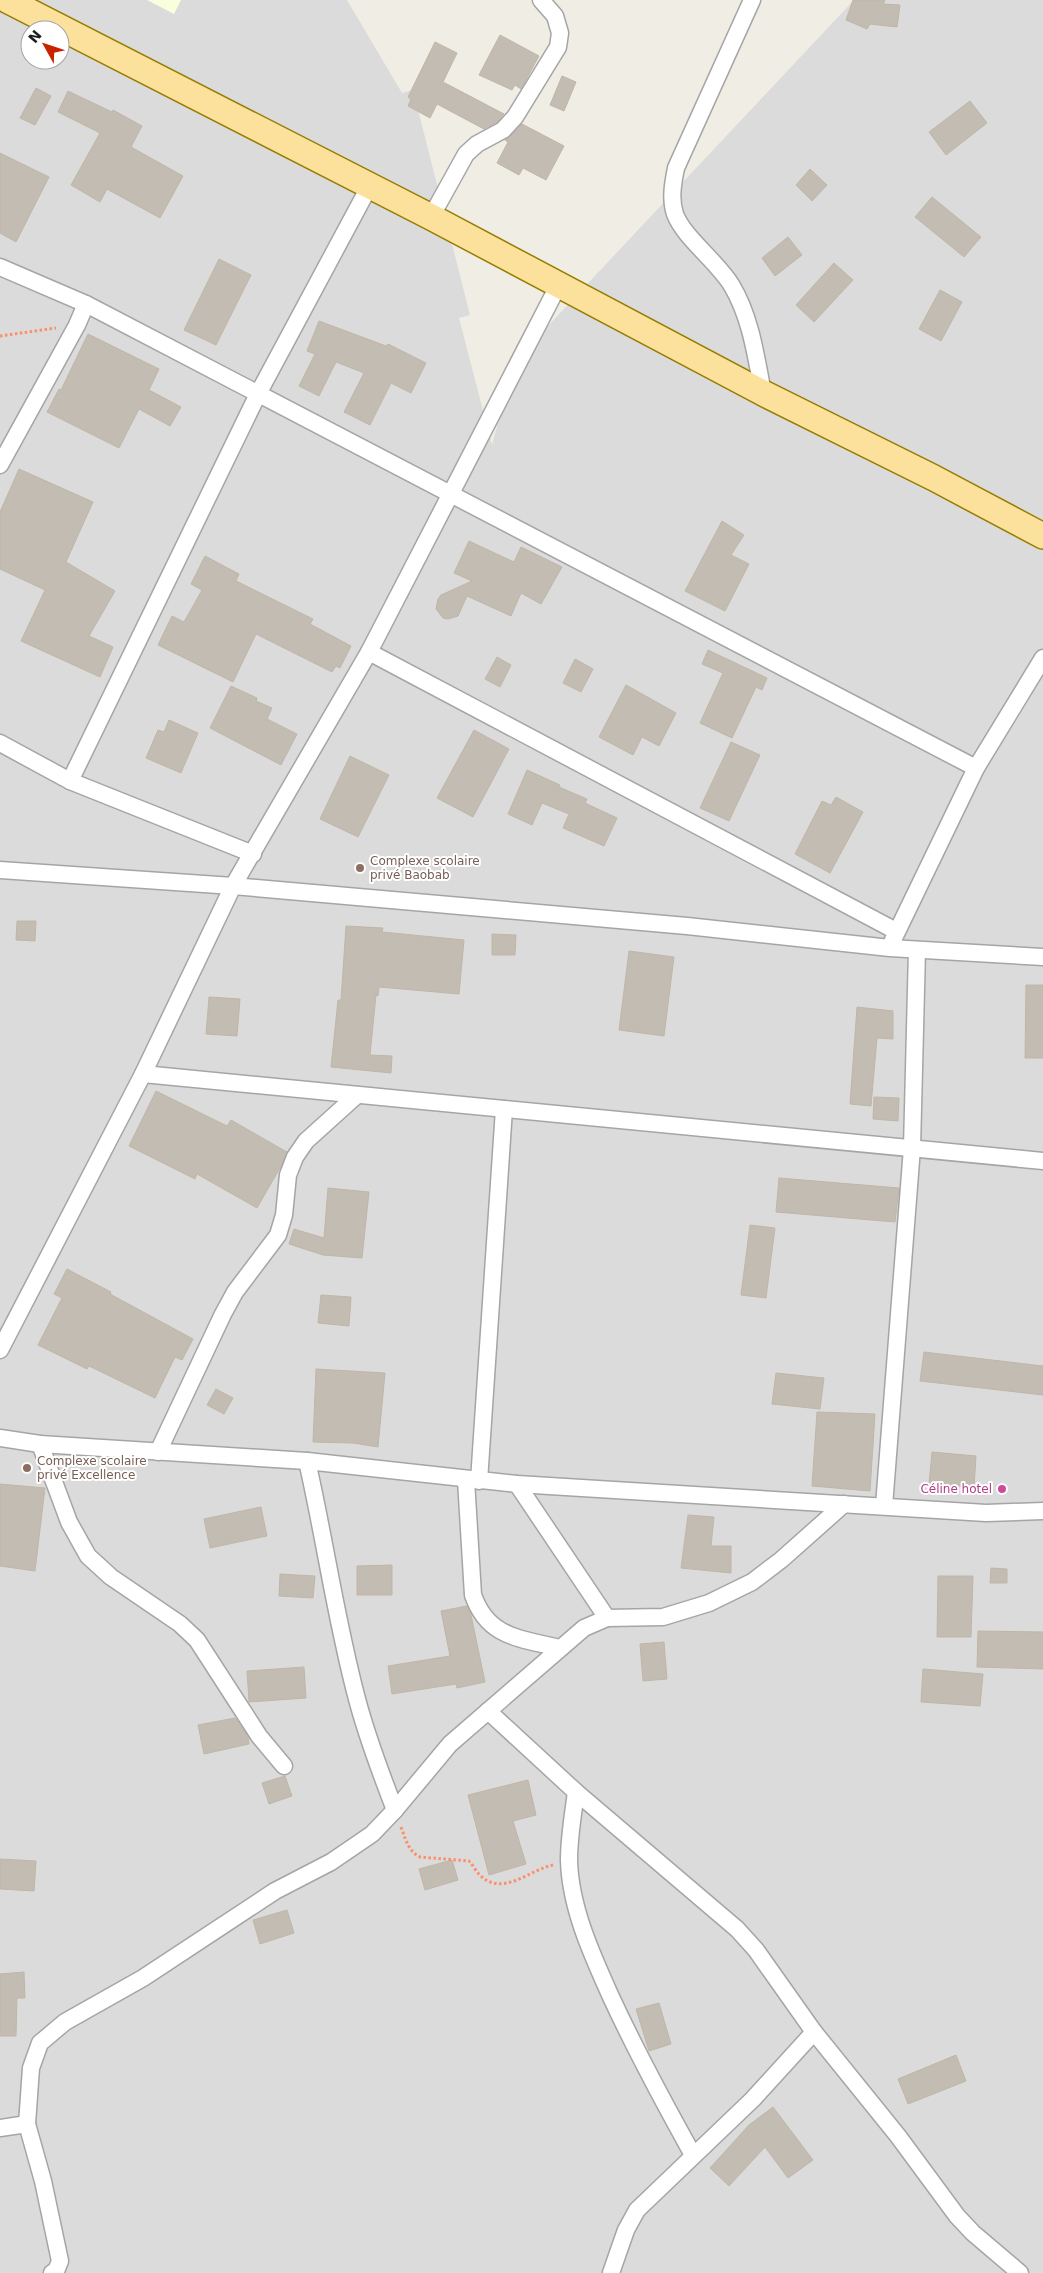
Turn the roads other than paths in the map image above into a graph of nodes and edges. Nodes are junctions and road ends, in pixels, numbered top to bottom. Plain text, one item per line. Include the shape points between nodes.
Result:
1 (7, 0) edge
2 (541, 0) edge
3 (752, 0) edge
4 (0, 14) edge
5 (369, 187) junction
6 (430, 217) junction
7 (0, 267) edge
8 (558, 286) junction
9 (86, 304) junction
10 (763, 393) junction
11 (258, 394) junction
12 (0, 464) edge
13 (450, 495) junction
14 (1043, 536) edge
15 (370, 652) junction
16 (1043, 658) edge
17 (0, 743) edge
18 (976, 768) junction
19 (70, 781) junction
20 (253, 854) junction
21 (0, 870) edge
22 (233, 886) junction
23 (896, 931) junction
24 (890, 948) junction
25 (916, 950) junction
26 (1043, 957) edge
27 (143, 1074) junction
28 (357, 1095) junction
29 (504, 1109) junction
30 (912, 1148) junction
31 (1043, 1161) edge
32 (0, 1350) edge
33 (0, 1438) edge
34 (40, 1444) junction
35 (158, 1452) junction
36 (307, 1462) junction
37 (472, 1480) junction
38 (517, 1484) junction
39 (844, 1504) junction
40 (884, 1506) junction
41 (1043, 1511) edge
42 (606, 1618) junction
43 (559, 1648) junction
44 (488, 1712) junction
45 (284, 1766) dead end
46 (576, 1792) junction
47 (395, 1810) junction
48 (814, 2032) junction
49 (27, 2124) junction
50 (0, 2128) edge
51 (693, 2156) junction
52 (52, 2273) edge
53 (611, 2273) edge
54 (1020, 2273) edge

1 - 4 street
1 - 5 main road
2 - 6 street via 555,16 560,33 558,47 515,117 503,130 466,154
3 - 10 street via 676,168 672,187 675,214 732,286 747,318
5 - 6 main road
5 - 11 street
6 - 8 main road
7 - 9 street
8 - 10 main road
8 - 13 street
9 - 11 street
9 - 12 street
10 - 14 main road
11 - 13 street
11 - 19 street
13 - 15 street
13 - 18 street
15 - 20 street
15 - 23 street
16 - 18 street
17 - 19 street
18 - 23 street
19 - 20 street
20 - 22 street
21 - 22 street
22 - 24 street via 667,924
22 - 27 street
23 - 24 street
24 - 25 street
25 - 26 street
25 - 30 street
27 - 28 street
27 - 32 street
28 - 29 street
28 - 35 street via 306,1141 295,1157 288,1175 284,1215 278,1235 235,1292
29 - 30 street
29 - 37 street
30 - 31 street
30 - 40 street
33 - 34 street
34 - 35 street
34 - 45 street via 68,1522 88,1556 111,1578 180,1624 197,1640 258,1736
35 - 36 street
36 - 37 street
36 - 47 street via 357,1700
37 - 38 street
37 - 43 street via 473,1595 478,1611 492,1627 509,1635
38 - 39 street
38 - 42 street
39 - 40 street
39 - 42 street via 752,1582 718,1599 663,1617
40 - 41 street via 986,1513
42 - 43 street via 584,1628
43 - 44 street
44 - 46 street
44 - 47 street via 450,1744
46 - 48 street via 736,1929 756,1950
46 - 51 street via 569,1862 578,1912 595,1963 649,2075
47 - 49 street via 372,1834 331,1862 275,1891 143,1978 66,2022 40,2043 31,2068
48 - 51 street via 754,2099
48 - 54 street via 898,2136 957,2216
49 - 50 street
49 - 52 street via 60,2261
51 - 53 street via 637,2210 626,2230

